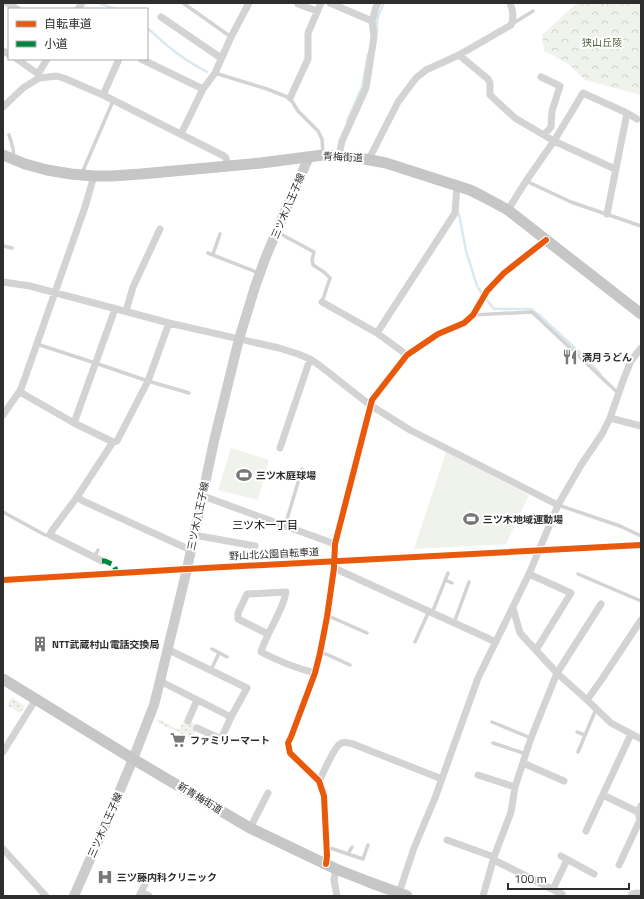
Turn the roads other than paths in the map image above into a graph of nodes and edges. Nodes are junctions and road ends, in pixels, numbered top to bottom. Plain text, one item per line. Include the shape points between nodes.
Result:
1 (183, 3) edge
2 (249, 3) edge
3 (321, 3) edge
4 (330, 3) edge
5 (378, 3) edge
6 (510, 3) edge
7 (298, 4) edge
8 (533, 11) dead end
9 (317, 12) junction
10 (161, 17) dead end
11 (372, 22) junction
12 (511, 25) junction
13 (231, 37) junction
14 (459, 55) junction
15 (221, 58) junction
16 (18, 60) edge
17 (47, 60) edge
18 (118, 60) edge
19 (143, 60) edge
20 (215, 73) junction
21 (39, 76) junction
22 (541, 77) dead end
23 (203, 90) junction
24 (103, 95) junction
25 (290, 98) junction
26 (113, 101) junction
27 (3, 107) edge
28 (627, 113) junction
29 (637, 120) dead end
30 (181, 134) junction
31 (9, 135) dead end
32 (544, 135) junction
33 (554, 141) junction
34 (339, 155) junction
35 (323, 156) junction
36 (8, 157) edge
37 (309, 157) junction
38 (369, 159) junction
39 (228, 166) junction
40 (616, 169) junction
41 (81, 175) junction
42 (94, 176) junction
43 (526, 181) junction
44 (457, 186) junction
45 (508, 210) junction
46 (607, 214) junction
47 (641, 226) edge
48 (160, 229) dead end
49 (276, 232) junction
50 (220, 234) dead end
51 (546, 240) junction
52 (3, 246) edge
53 (12, 248) dead end
54 (208, 252) dead end
55 (213, 254) junction
56 (260, 274) junction
57 (3, 282) edge
58 (55, 292) junction
59 (322, 302) joint
60 (115, 309) junction
61 (126, 311) junction
62 (641, 314) edge
63 (473, 315) junction
64 (169, 323) junction
65 (377, 334) junction
66 (239, 339) junction
67 (37, 344) junction
68 (641, 348) edge
69 (406, 355) junction
70 (310, 359) junction
71 (95, 363) junction
72 (148, 381) junction
73 (20, 392) junction
74 (189, 393) dead end
75 (618, 393) junction
76 (370, 405) junction
77 (3, 415) edge
78 (610, 418) junction
79 (74, 423) junction
80 (641, 426) edge
81 (113, 442) junction
82 (280, 448) dead end
83 (302, 470) dead end
84 (203, 496) junction
85 (77, 497) junction
86 (558, 505) junction
87 (3, 512) edge
88 (285, 526) junction
89 (194, 535) junction
90 (50, 536) junction
91 (641, 536) edge
92 (335, 544) junction
93 (255, 546) dead end
94 (191, 549) junction
95 (98, 550) dead end
96 (94, 558) junction
97 (102, 561) dead end
98 (334, 568) junction
99 (448, 573) dead end
100 (528, 574) junction
101 (578, 574) dead end
102 (445, 580) junction
103 (469, 582) dead end
104 (452, 583) dead end
105 (641, 601) edge
106 (600, 604) dead end
107 (513, 608) junction
108 (430, 612) junction
109 (327, 617) junction
110 (641, 620) edge
111 (454, 623) junction
112 (367, 633) dead end
113 (268, 634) junction
114 (415, 642) dead end
115 (496, 642) junction
116 (168, 649) junction
117 (212, 649) dead end
118 (536, 650) junction
119 (219, 653) junction
120 (320, 653) junction
121 (227, 657) dead end
122 (350, 665) dead end
123 (211, 670) junction
124 (315, 673) junction
125 (557, 673) junction
126 (3, 679) edge
127 (160, 681) junction
128 (36, 699) junction
129 (196, 700) junction
130 (587, 700) junction
131 (596, 710) junction
132 (231, 718) junction
133 (188, 721) dead end
134 (492, 722) dead end
135 (197, 728) dead end
136 (576, 732) dead end
137 (631, 734) junction
138 (586, 735) junction
139 (531, 738) junction
140 (641, 739) edge
141 (494, 743) dead end
142 (3, 752) edge
143 (578, 752) dead end
144 (526, 754) junction
145 (133, 759) junction
146 (523, 763) junction
147 (478, 775) dead end
148 (442, 779) junction
149 (319, 781) junction
150 (564, 781) dead end
151 (515, 787) junction
152 (268, 793) dead end
153 (603, 795) junction
154 (640, 809) edge
155 (250, 828) junction
156 (586, 831) dead end
157 (447, 840) dead end
158 (368, 845) dead end
159 (327, 846) junction
160 (352, 846) dead end
161 (3, 849) edge
162 (348, 854) junction
163 (494, 859) junction
164 (326, 864) junction
165 (620, 865) dead end
166 (336, 869) junction
167 (594, 874) dead end
168 (148, 876) dead end
169 (553, 889) junction
170 (140, 894) edge
171 (562, 894) dead end
172 (641, 894) edge
173 (403, 895) edge
174 (46, 896) edge
175 (74, 896) edge
176 (149, 896) edge
177 (338, 896) edge
178 (483, 896) edge
179 (631, 896) edge

1 - 13 lane
2 - 13 street
3 - 9 street
4 - 11 street
5 - 11 street
6 - 12 street via 513,20
7 - 9 street
8 - 12 lane
9 - 25 street via 308,33 308,59
10 - 15 street
11 - 34 street via 374,37 366,88 342,141
12 - 14 street
13 - 15 street
14 - 32 street via 488,79 490,95 515,118
14 - 38 street via 426,70 416,78 398,102
15 - 20 street
16 - 21 street
17 - 21 street
18 - 24 street
19 - 23 street
20 - 23 street
20 - 25 lane
21 - 24 street via 57,76
21 - 27 street
22 - 32 street via 560,86 552,110 551,127
23 - 30 street
24 - 26 street
25 - 35 lane via 298,111 318,131 322,139
26 - 30 street
26 - 41 lane
28 - 29 street
28 - 33 street via 583,93
28 - 40 street
30 - 39 street via 224,156
31 - 36 lane via 14,153
32 - 33 street
33 - 40 street
33 - 43 street
34 - 35 main road, 青梅街道
34 - 38 main road, 青梅街道
35 - 37 main road, 青梅街道
36 - 41 main road, 青梅街道 via 47,170
37 - 39 main road, 青梅街道
37 - 49 main road, 三ツ木八王子線
38 - 44 main road, 青梅街道
39 - 42 main road, 青梅街道
40 - 46 street
41 - 42 main road, 青梅街道
42 - 58 street
43 - 45 street
43 - 46 lane via 571,202
44 - 45 main road, 青梅街道
44 - 65 street via 455,213
45 - 51 main road, 青梅街道
46 - 47 lane
48 - 61 street via 133,287
49 - 56 main road, 三ツ木八王子線
49 - 59 lane via 314,252 313,265 330,278
50 - 55 lane
51 - 62 main road, 青梅街道
51 - 63 street via 491,286
52 - 53 lane
54 - 55 lane
55 - 56 lane
56 - 66 main road, 三ツ木八王子線
57 - 58 street
58 - 60 street
58 - 67 street
59 - 65 street
60 - 61 street
60 - 71 street
61 - 64 street
63 - 69 street via 464,323 438,334
63 - 75 lane via 532,312
64 - 66 street
64 - 72 street
65 - 69 street
66 - 70 street via 279,348
66 - 84 main road, 三ツ木八王子線
67 - 71 lane
67 - 73 street
68 - 75 street via 631,361
69 - 76 street
70 - 76 street
70 - 82 street
71 - 72 lane
71 - 79 street
72 - 74 lane
72 - 81 street via 117,441
73 - 77 street
73 - 79 street
75 - 78 street
76 - 86 street via 410,430
76 - 92 street
78 - 80 street
78 - 86 street
79 - 81 street
81 - 85 street
83 - 88 lane
84 - 88 street
84 - 89 main road, 三ツ木八王子線
85 - 90 street
85 - 94 street
86 - 91 lane via 620,526
86 - 100 street
87 - 90 lane
88 - 92 street
89 - 93 street
89 - 94 main road, 三ツ木八王子線
90 - 96 street
92 - 98 street
94 - 116 main road, 三ツ木八王子線
95 - 96 lane
96 - 97 street
98 - 108 street
98 - 109 street
99 - 102 lane
100 - 107 street
100 - 118 street via 571,593
101 - 105 lane
102 - 104 lane
102 - 108 lane
103 - 111 lane
106 - 125 street
107 - 115 street
107 - 118 street via 520,633
108 - 111 street
108 - 114 lane
109 - 112 lane
109 - 120 street
110 - 130 street
111 - 115 street
113 - 113 street via 278,616 286,592 247,594 238,613 238,619
113 - 124 street via 261,652
115 - 148 street via 478,678
116 - 123 street
116 - 127 main road, 三ツ木八王子線
117 - 119 lane
118 - 125 street
119 - 121 lane
119 - 123 lane
120 - 122 lane
120 - 124 street
123 - 132 street via 247,688
124 - 149 street via 288,743 290,753
125 - 130 street
125 - 139 street
126 - 128 main road, 新青梅街道
127 - 129 street
127 - 145 main road, 三ツ木八王子線
128 - 142 street
128 - 145 main road, 新青梅街道
129 - 132 street
129 - 133 street
130 - 131 street
131 - 137 street via 611,723
131 - 138 lane
132 - 135 street via 221,739
134 - 139 lane
136 - 138 lane
137 - 140 street
137 - 153 street
138 - 143 lane
139 - 144 street
141 - 144 lane
144 - 146 street
145 - 155 main road, 新青梅街道
145 - 175 main road, 三ツ木八王子線
146 - 150 street
146 - 151 street
147 - 151 street
148 - 149 street via 344,742 335,749
148 - 173 street via 414,848
149 - 159 street via 324,796
151 - 163 street via 511,812
152 - 155 street
153 - 154 street
153 - 156 street
154 - 165 street via 640,820
155 - 164 main road, 新青梅街道
157 - 163 street
158 - 162 lane via 363,859
159 - 162 lane
159 - 164 street
160 - 162 lane
161 - 174 street
163 - 169 street
163 - 178 street
164 - 166 main road, 新青梅街道
166 - 173 main road, 新青梅街道
166 - 177 street via 334,880
167 - 169 street via 564,858
168 - 170 street
169 - 171 street
170 - 176 street
172 - 179 street

